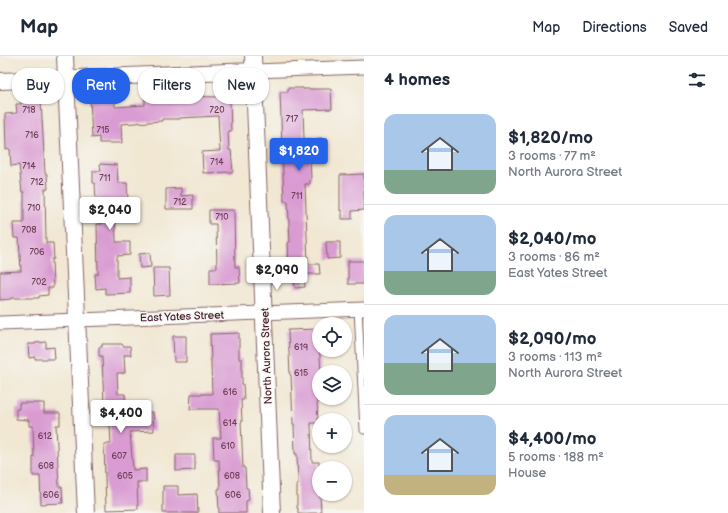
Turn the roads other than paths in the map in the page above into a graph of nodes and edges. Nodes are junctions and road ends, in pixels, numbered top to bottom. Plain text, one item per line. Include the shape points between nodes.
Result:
1 (65, 56) edge
2 (254, 64) edge
3 (364, 67) edge
4 (66, 78) junction
5 (0, 81) edge
6 (361, 309) edge
7 (264, 313) junction
8 (77, 320) junction
9 (0, 323) edge
10 (364, 430) edge
11 (86, 513) edge
12 (272, 513) edge

1 - 4 street
2 - 3 street
2 - 4 street
2 - 7 street, North Aurora Street
4 - 5 street
4 - 8 street
6 - 7 street, East Yates Street
6 - 10 lane
7 - 8 street, East Yates Street
7 - 12 street, North Aurora Street
8 - 9 street, East Yates Street
8 - 11 street

